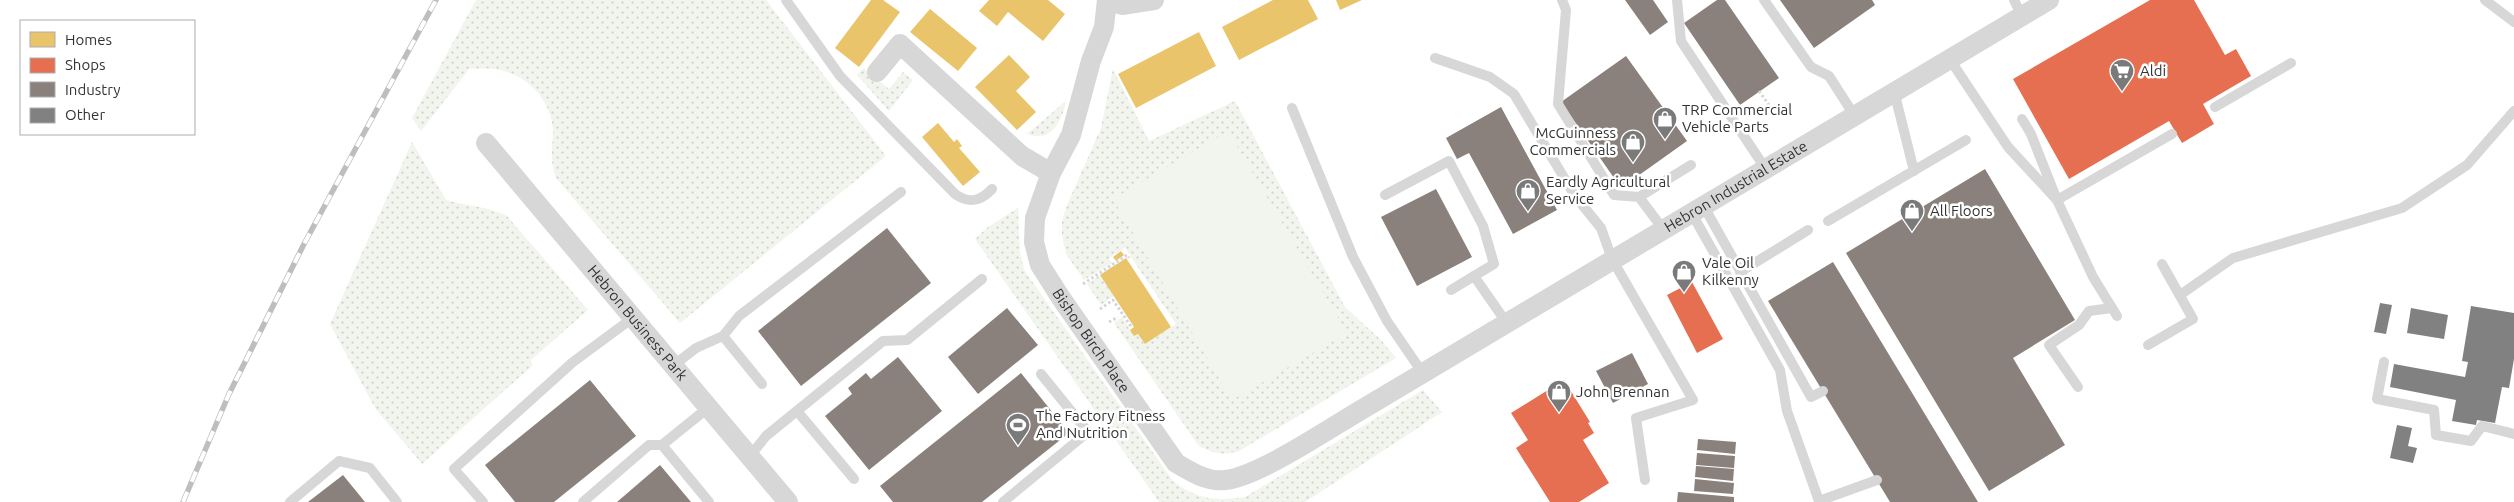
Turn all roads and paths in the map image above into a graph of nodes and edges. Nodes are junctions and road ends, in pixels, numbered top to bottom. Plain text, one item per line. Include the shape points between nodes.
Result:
1 (786, 0) edge
2 (1154, 0) edge
3 (1562, 0) edge
4 (1677, 0) edge
5 (1764, 0) edge
6 (2049, 0) edge
7 (2484, 0) edge
8 (1108, 1) edge
9 (2018, 8) edge
10 (2514, 22) edge
11 (1435, 58) dead end
12 (1949, 58) junction
13 (2291, 63) dead end
14 (877, 72) dead end
15 (1759, 91) dead end
16 (1894, 91) junction
17 (1769, 105) dead end
18 (2215, 107) dead end
19 (1292, 108) dead end
20 (2514, 111) edge
21 (1854, 115) junction
22 (2022, 119) dead end
23 (2172, 134) dead end
24 (1966, 140) dead end
25 (486, 143) dead end
26 (1691, 165) dead end
27 (1765, 168) junction
28 (1914, 171) junction
29 (1051, 174) junction
30 (992, 189) dead end
31 (901, 192) dead end
32 (1385, 195) dead end
33 (1639, 197) junction
34 (2057, 200) junction
35 (1697, 209) junction
36 (1828, 221) dead end
37 (1663, 228) junction
38 (1808, 230) dead end
39 (1129, 258) dead end
40 (1612, 259) junction
41 (2162, 264) dead end
42 (1740, 272) junction
43 (1474, 276) junction
44 (982, 279) dead end
45 (1082, 284) dead end
46 (1450, 290) dead end
47 (2180, 295) junction
48 (1100, 309) dead end
49 (1118, 316) dead end
50 (634, 317) junction
51 (1110, 322) dead end
52 (1506, 322) junction
53 (1132, 328) dead end
54 (723, 336) junction
55 (2148, 345) dead end
56 (2384, 362) dead end
57 (674, 365) junction
58 (1422, 372) junction
59 (1041, 374) dead end
60 (762, 384) dead end
61 (2078, 387) dead end
62 (1823, 391) dead end
63 (710, 408) junction
64 (797, 410) junction
65 (2514, 434) edge
66 (662, 445) junction
67 (750, 456) junction
68 (854, 479) dead end
69 (1645, 480) dead end
70 (1877, 480) dead end
71 (783, 500) edge
72 (290, 502) edge
73 (397, 502) edge
74 (483, 502) edge
75 (583, 502) edge
76 (709, 502) edge
77 (1003, 502) edge

1 - 30 lane via 840,76 955,194 964,200 974,201 985,198
2 - 8 street, Bishop Birch Place via 1122,5
3 - 33 lane via 1566,10 1558,104 1614,195
4 - 27 lane via 1681,41
5 - 21 lane via 1811,67 1830,76
6 - 9 street, Hebron Industrial Estate
7 - 10 lane
8 - 29 street, Bishop Birch Place via 1104,27 1071,135
9 - 12 street, Hebron Industrial Estate
11 - 40 lane via 1490,77 1514,94 1575,196 1601,228
12 - 16 street, Hebron Industrial Estate
12 - 34 lane via 2008,147
13 - 18 lane
14 - 29 street via 900,44 1022,156
15 - 17 path
16 - 21 street, Hebron Industrial Estate
16 - 28 lane
19 - 58 lane via 1353,257 1387,320
20 - 47 lane via 2467,164 2402,208 2233,258
21 - 27 street, Hebron Industrial Estate
22 - 34 lane
23 - 34 lane
24 - 28 lane
25 - 50 street, Hebron Business Park
26 - 33 lane
27 - 35 street, Hebron Industrial Estate
28 - 36 lane
29 - 58 street, Bishop Birch Place via 1035,218 1034,242 1040,265 1176,463 1199,477 1225,480 1252,473
31 - 54 lane via 738,316
32 - 43 lane via 1449,161 1483,226 1494,264
33 - 37 lane
34 - 61 lane via 2093,277 2115,312 2089,311 2079,325 2049,345
35 - 37 street, Hebron Industrial Estate
35 - 42 lane
35 - 70 lane via 1780,370 1787,411 1819,501
37 - 40 street, Hebron Industrial Estate
38 - 42 lane
39 - 45 path via 1127,255
40 - 52 street, Hebron Industrial Estate
40 - 69 lane via 1692,400 1636,418
41 - 47 lane
42 - 62 lane via 1811,397
43 - 46 lane
43 - 52 lane
44 - 64 lane via 907,340 883,341
47 - 55 lane via 2193,319
48 - 53 path via 1113,300
49 - 51 path
50 - 57 street, Hebron Business Park
50 - 74 lane via 573,362 454,469
52 - 58 street, Hebron Industrial Estate
54 - 57 lane via 696,348
54 - 60 lane
56 - 65 lane via 2377,399 2434,410 2436,435 2471,441 2482,426
57 - 63 street, Hebron Business Park
59 - 77 lane via 1088,432
63 - 66 lane
63 - 67 street, Hebron Business Park
64 - 67 lane via 766,436
64 - 68 lane
66 - 75 lane via 649,445
66 - 76 lane
67 - 71 street, Hebron Business Park
72 - 73 lane via 339,462 370,468

